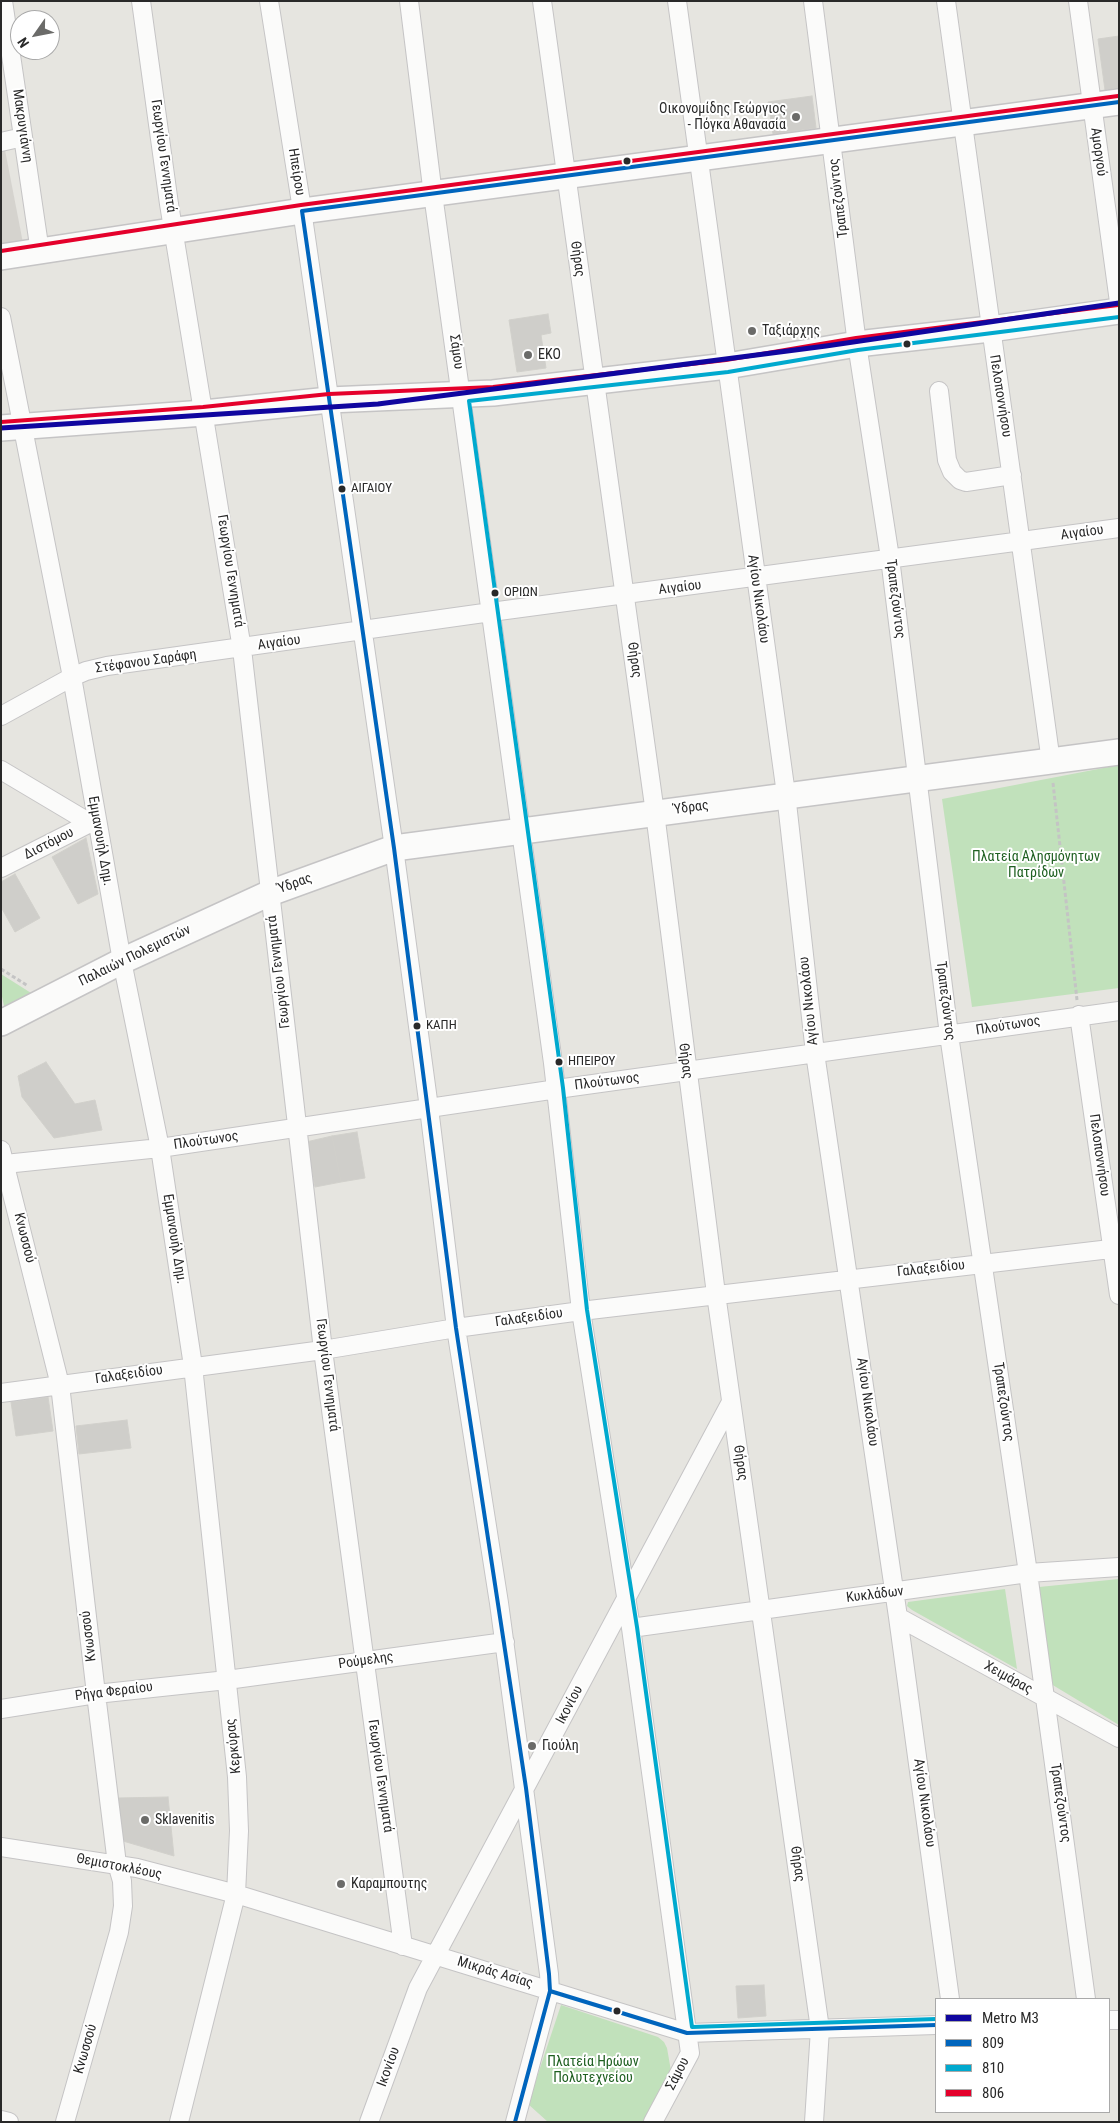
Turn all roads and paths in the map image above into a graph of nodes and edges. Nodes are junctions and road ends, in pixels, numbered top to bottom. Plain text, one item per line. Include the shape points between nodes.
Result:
1 (3, 1) edge
2 (141, 1) edge
3 (269, 1) edge
4 (408, 1) edge
5 (542, 1) edge
6 (677, 1) edge
7 (813, 1) edge
8 (946, 1) edge
9 (1078, 1) edge
10 (1119, 102) edge
11 (1092, 106) junction
12 (964, 124) junction
13 (23, 137) junction
14 (832, 140) junction
15 (1, 142) edge
16 (699, 157) junction
17 (566, 175) junction
18 (433, 194) junction
19 (302, 211) junction
20 (174, 231) junction
21 (40, 252) junction
22 (1, 257) edge
23 (1119, 302) edge
24 (1119, 312) edge
25 (1, 317) edge
26 (990, 329) junction
27 (857, 344) junction
28 (727, 366) junction
29 (594, 382) junction
30 (939, 391) dead end
31 (462, 396) junction
32 (329, 400) junction
33 (204, 413) junction
34 (12, 427) edge
35 (1012, 475) junction
36 (1119, 528) edge
37 (1022, 541) junction
38 (890, 558) junction
39 (755, 578) junction
40 (625, 594) junction
41 (491, 612) junction
42 (363, 632) junction
43 (242, 649) junction
44 (72, 677) junction
45 (1, 716) edge
46 (1119, 752) edge
47 (1050, 762) junction
48 (1, 770) edge
49 (918, 779) junction
50 (786, 794) junction
51 (655, 813) junction
52 (93, 822) junction
53 (522, 832) junction
54 (394, 848) junction
55 (1, 868) edge
56 (270, 893) junction
57 (122, 961) junction
58 (1, 969) edge
59 (48, 998) junction
60 (1119, 1011) edge
61 (1079, 1015) junction
62 (1, 1023) edge
63 (949, 1035) junction
64 (815, 1053) junction
65 (686, 1072) junction
66 (557, 1088) junction
67 (429, 1108) junction
68 (298, 1128) junction
69 (160, 1148) junction
70 (3, 1157) edge
71 (1115, 1248) edge
72 (982, 1264) junction
73 (849, 1278) junction
74 (716, 1294) junction
75 (1119, 1295) edge
76 (581, 1311) junction
77 (456, 1328) junction
78 (324, 1350) junction
79 (193, 1366) junction
80 (60, 1385) junction
81 (1, 1393) edge
82 (731, 1402) junction
83 (1119, 1567) edge
84 (1028, 1573) junction
85 (895, 1592) junction
86 (627, 1598) junction
87 (762, 1609) junction
88 (898, 1617) junction
89 (631, 1628) junction
90 (505, 1642) junction
91 (365, 1662) junction
92 (227, 1680) junction
93 (96, 1694) junction
94 (1045, 1699) junction
95 (1, 1709) edge
96 (1119, 1738) edge
97 (526, 1788) junction
98 (1, 1847) edge
99 (117, 1864) junction
100 (236, 1894) junction
101 (403, 1946) junction
102 (436, 1956) junction
103 (550, 1991) junction
104 (950, 1998) edge
105 (1086, 1998) edge
106 (935, 2025) edge
107 (820, 2029) junction
108 (687, 2033) junction
109 (520, 2119) edge
110 (1, 2120) edge
111 (9, 2122) edge
112 (65, 2122) edge
113 (179, 2122) edge
114 (369, 2122) edge
115 (654, 2122) edge
116 (814, 2122) edge

1 - 13 street, Μακρυγιάννη
2 - 20 street, Γεωργίου Γεννηματά
3 - 19 street, Ηπείρου
4 - 18 street, Σάμου
5 - 17 street, Θήρας
6 - 16 street, Αγίου Νικολάου
7 - 14 street, Τραπεζούντος
8 - 12 street, Πελοποννήσου
9 - 11 street, Αμοργού
10 - 11 street
11 - 12 street
11 - 23 street, Αμοργού
12 - 14 street
12 - 26 street, Πελοποννήσου
13 - 15 street
13 - 21 street, Μακρυγιάννη
14 - 16 street
14 - 27 street, Τραπεζούντος
16 - 17 street
16 - 28 street, Αγίου Νικολάου
17 - 18 street
17 - 29 street, Θήρας
18 - 19 street
18 - 31 street, Σάμου
19 - 20 street
19 - 32 street, Ηπείρου
20 - 21 street
20 - 33 street, Γεωργίου Γεννηματά
21 - 22 street
24 - 26 street
25 - 34 street, Εμμανουήλ Δημ.
26 - 27 street
26 - 35 street, Πελοποννήσου
27 - 28 street
27 - 38 street, Τραπεζούντος
28 - 29 street
28 - 39 street, Αγίου Νικολάου
29 - 31 street
29 - 40 street, Θήρας
30 - 35 street via 947,460 952,472 966,482
31 - 32 street
31 - 41 street, Σάμου
32 - 33 street
32 - 42 street, Ηπείρου
33 - 34 street
33 - 43 street, Γεωργίου Γεννηματά
34 - 44 street, Εμμανουήλ Δημ.
35 - 37 street, Πελοποννήσου
36 - 37 street, Αιγαίου
37 - 38 street, Αιγαίου
37 - 47 street, Πελοποννήσου
38 - 39 street, Αιγαίου
38 - 49 street, Τραπεζούντος
39 - 40 street, Αιγαίου
39 - 50 street, Αγίου Νικολάου
40 - 41 street, Αιγαίου
40 - 51 street, Θήρας
41 - 42 street, Αιγαίου
41 - 53 street, Σάμου
42 - 43 street, Αιγαίου
42 - 54 street, Ηπείρου
43 - 44 street, Στέφανου Σαράφη via 108,666
43 - 56 street, Γεωργίου Γεννηματά
44 - 45 street, Στέφανου Σαράφη
44 - 52 street, Εμμανουήλ Δημ.
46 - 47 street, Ύδρας
47 - 49 street, Ύδρας
47 - 61 path
48 - 52 street
49 - 50 street, Ύδρας
49 - 63 street, Τραπεζούντος
50 - 51 street, Ύδρας
50 - 64 street, Αγίου Νικολάου
51 - 53 street, Ύδρας
51 - 65 street, Θήρας
52 - 55 street, Διστόμου
52 - 57 street, Εμμανουήλ Δημ.
53 - 54 street, Ύδρας
53 - 66 street, Σάμου
54 - 56 street, Ύδρας
54 - 67 street, Ηπείρου
56 - 57 street, Παλαιών Πολεμιστών
56 - 68 street, Γεωργίου Γεννηματά
57 - 59 street, Παλαιών Πολεμιστών
57 - 69 street, Εμμανουήλ Δημ.
58 - 59 path
59 - 62 street, Παλαιών Πολεμιστών
60 - 61 street, Πλούτωνος
61 - 63 street, Πλούτωνος
61 - 71 street, Πελοποννήσου
63 - 64 street, Πλούτωνος
63 - 72 street, Τραπεζούντος
64 - 65 street, Πλούτωνος
64 - 73 street, Αγίου Νικολάου
65 - 66 street, Πλούτωνος
65 - 74 street, Θήρας
66 - 67 street, Πλούτωνος
66 - 76 street, Σάμου
67 - 68 street, Πλούτωνος
67 - 77 street, Ηπείρου
68 - 69 street, Πλούτωνος
68 - 78 street, Γεωργίου Γεννηματά
69 - 70 street, Πλούτωνος
69 - 79 street, Εμμανουήλ Δημ.
70 - 80 street, Κνωσσού
71 - 72 street, Γαλαξειδίου
71 - 75 street, Πελοποννήσου
72 - 73 street, Γαλαξειδίου
72 - 84 street, Τραπεζούντος
73 - 74 street, Γαλαξειδίου
73 - 85 street, Αγίου Νικολάου
74 - 76 street, Γαλαξειδίου
74 - 82 street, Θήρας
76 - 77 street, Γαλαξειδίου
76 - 86 street, Σάμου
77 - 78 street, Γαλαξειδίου
77 - 90 street, Ηπείρου
78 - 79 street, Γαλαξειδίου
78 - 91 street, Γεωργίου Γεννηματά
79 - 80 street, Γαλαξειδίου
79 - 92 street, Κερκύρας
80 - 81 street, Γαλαξειδίου
80 - 93 street, Κνωσσού
82 - 86 street, Ικονίου
82 - 87 street, Θήρας
83 - 84 street, Κυκλάδων
84 - 85 street, Κυκλάδων
84 - 94 street, Τραπεζούντος
85 - 87 street, Κυκλάδων
85 - 88 street, Αγίου Νικολάου
86 - 89 street, Σάμου
86 - 97 street, Ικονίου
87 - 89 street, Κυκλάδων
87 - 107 street, Θήρας
88 - 94 street, Χειμάρας
88 - 104 street, Αγίου Νικολάου
89 - 108 street, Σάμου
90 - 91 street, Ρούμελης
90 - 97 street, Ηπείρου
91 - 92 street, Ρούμελης
91 - 101 street, Γεωργίου Γεννηματά
92 - 93 street, Ρήγα Φεραίου
92 - 100 street, Κερκύρας via 237,1777
93 - 95 street, Ρήγα Φεραίου
93 - 99 street, Κνωσσού
94 - 96 street, Χειμάρας
94 - 105 street, Τραπεζούντος
97 - 102 street, Ικονίου
97 - 103 street, Ηπείρου
98 - 99 street, Θεμιστοκλέους
99 - 100 street, Θεμιστοκλέους
99 - 112 street, Κνωσσού via 123,1906 119,1932
100 - 101 street, Μικράς Ασίας
100 - 113 street, Κερκύρας
101 - 102 street, Μικράς Ασίας
102 - 103 street, Μικράς Ασίας
102 - 114 street, Ικονίου via 418,1988
103 - 108 street, Μικράς Ασίας
103 - 109 street, Ηπείρου
106 - 107 street, Μικράς Ασίας
107 - 108 street, Μικράς Ασίας
107 - 116 street, Θήρας
108 - 115 street, Σάμου via 690,2053
110 - 111 street

